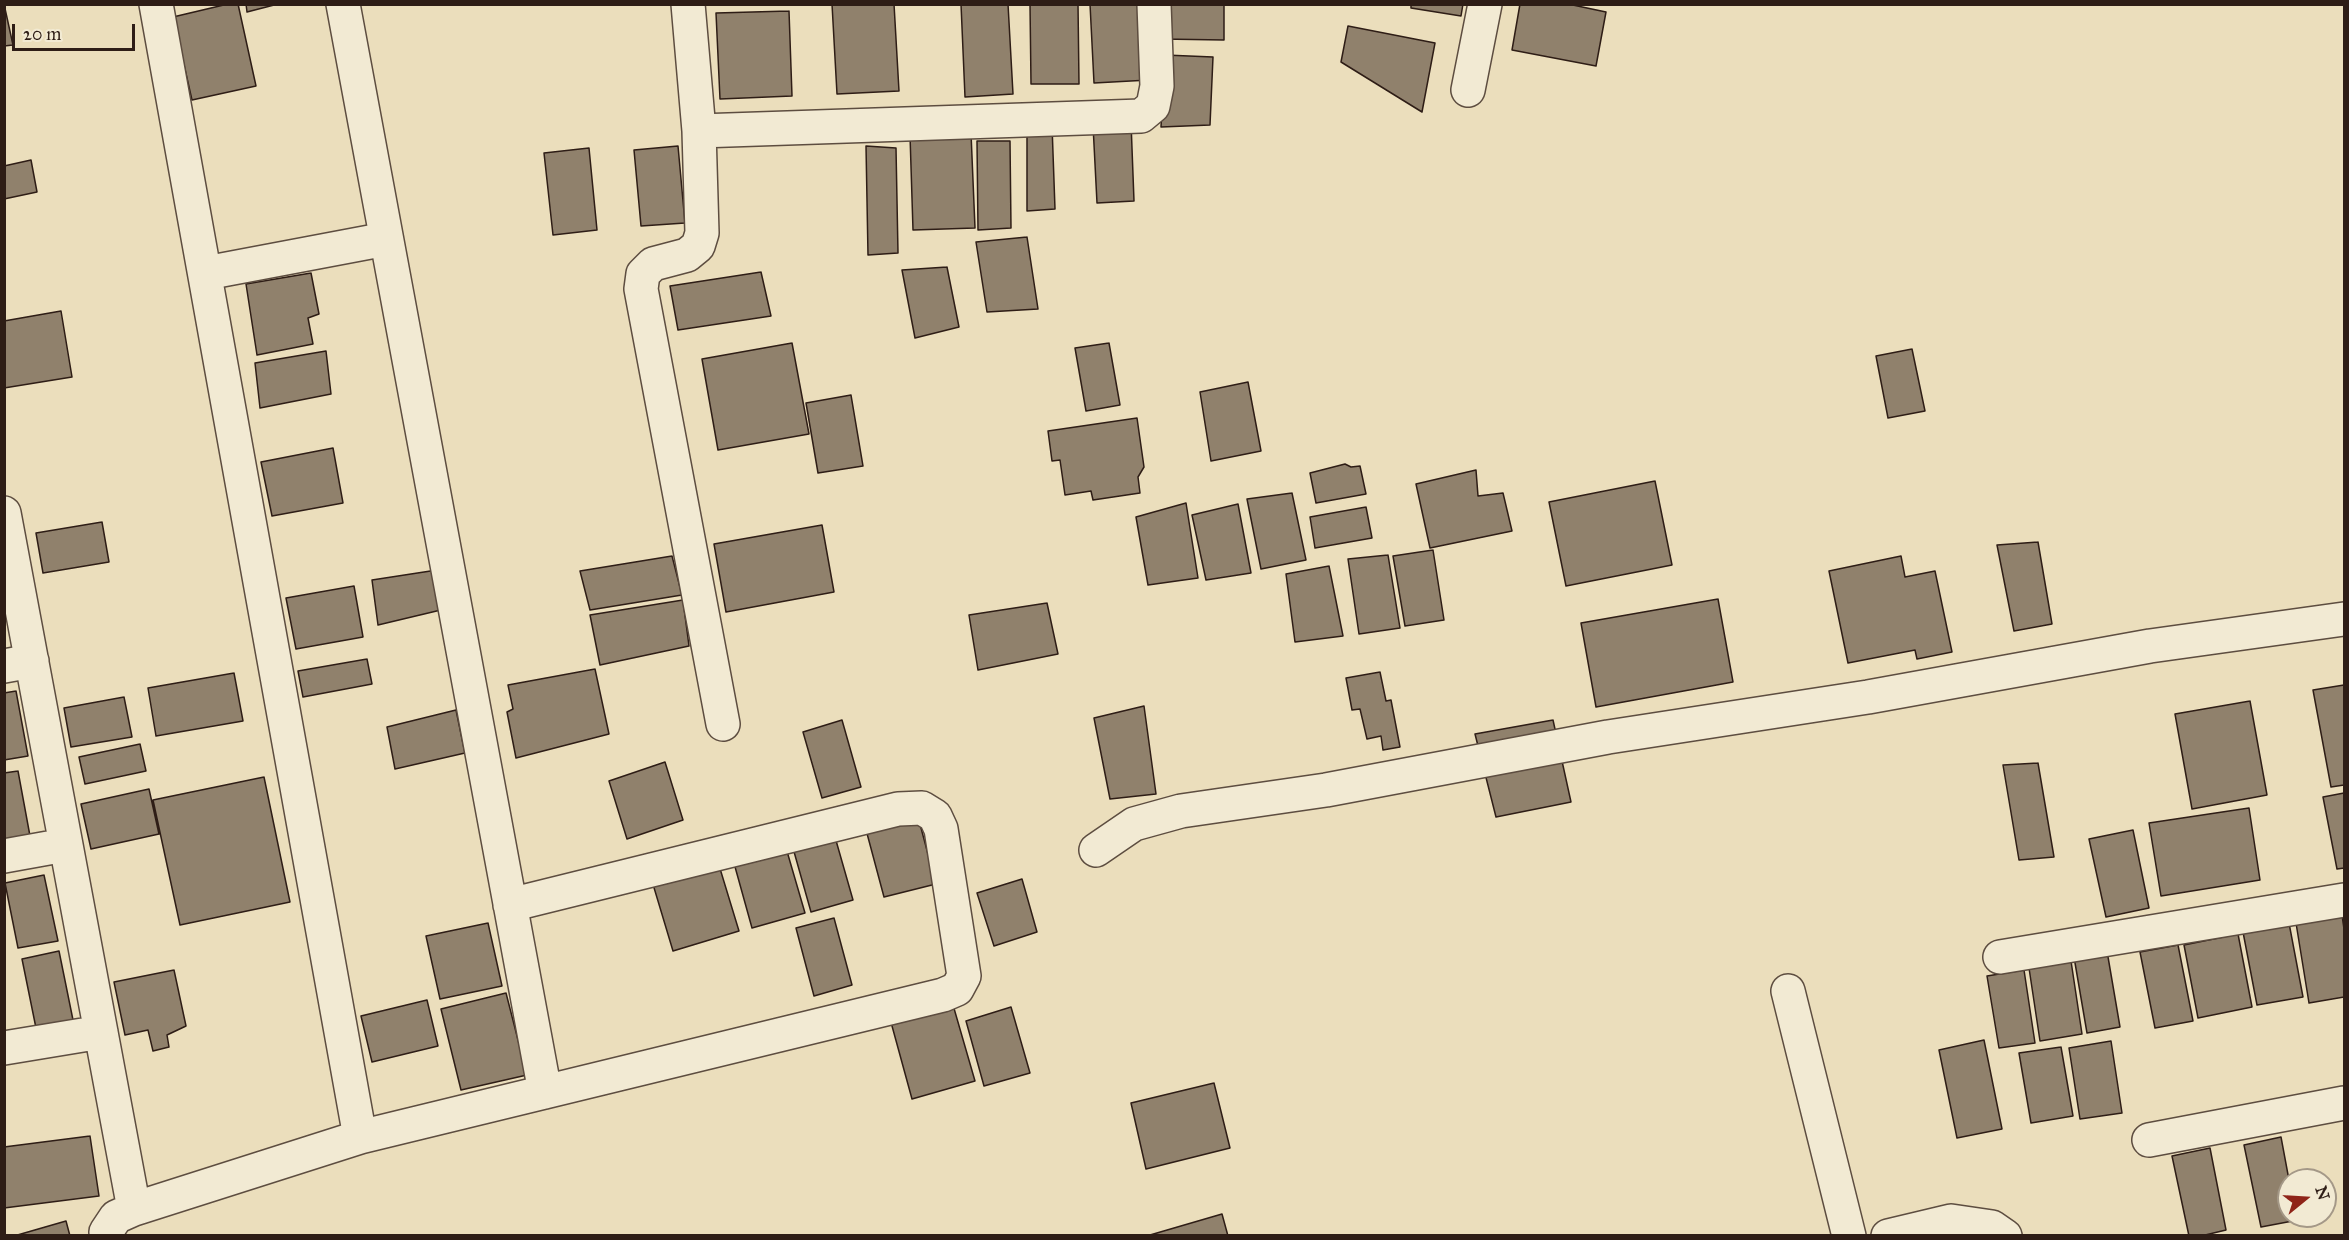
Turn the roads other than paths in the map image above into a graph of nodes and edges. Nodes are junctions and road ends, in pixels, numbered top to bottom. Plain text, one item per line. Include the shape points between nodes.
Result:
1 (156, 4) edge
2 (343, 4) edge
3 (688, 4) edge
4 (1154, 4) edge
5 (1485, 4) edge
6 (1468, 90) dead end
7 (699, 131) junction
8 (386, 239) junction
9 (206, 273) junction
10 (4, 513) edge
11 (2344, 618) edge
12 (18, 664) edge
13 (723, 724) dead end
14 (65, 845) junction
15 (1096, 850) dead end
16 (4, 856) edge
17 (2344, 900) edge
18 (510, 905) junction
19 (2000, 957) dead end
20 (1788, 991) dead end
21 (101, 1032) junction
22 (4, 1048) edge
23 (545, 1092) junction
24 (2344, 1103) edge
25 (360, 1137) junction
26 (2149, 1140) dead end
27 (134, 1209) junction
28 (106, 1236) edge
29 (1849, 1236) edge
30 (1888, 1236) edge
31 (2005, 1236) edge

1 - 9 street
2 - 8 street
3 - 7 street
4 - 7 street via 1157,86 1153,106 1141,116
5 - 6 street
7 - 13 street via 702,233 698,246 687,255 653,264 643,274 641,289
8 - 9 street
8 - 18 street
9 - 25 street
10 - 12 street
11 - 15 street via 2150,646 1868,697 1608,737 1326,790 1181,811 1134,824
12 - 14 street
14 - 16 street
14 - 21 street
17 - 19 street
18 - 23 street
18 - 23 street via 898,809 922,808 935,816 941,829 964,976 957,989
20 - 29 street
21 - 22 street
21 - 27 street
23 - 25 street
24 - 26 street
25 - 27 street
27 - 28 street via 116,1217
30 - 31 street via 1951,1221 1992,1227

